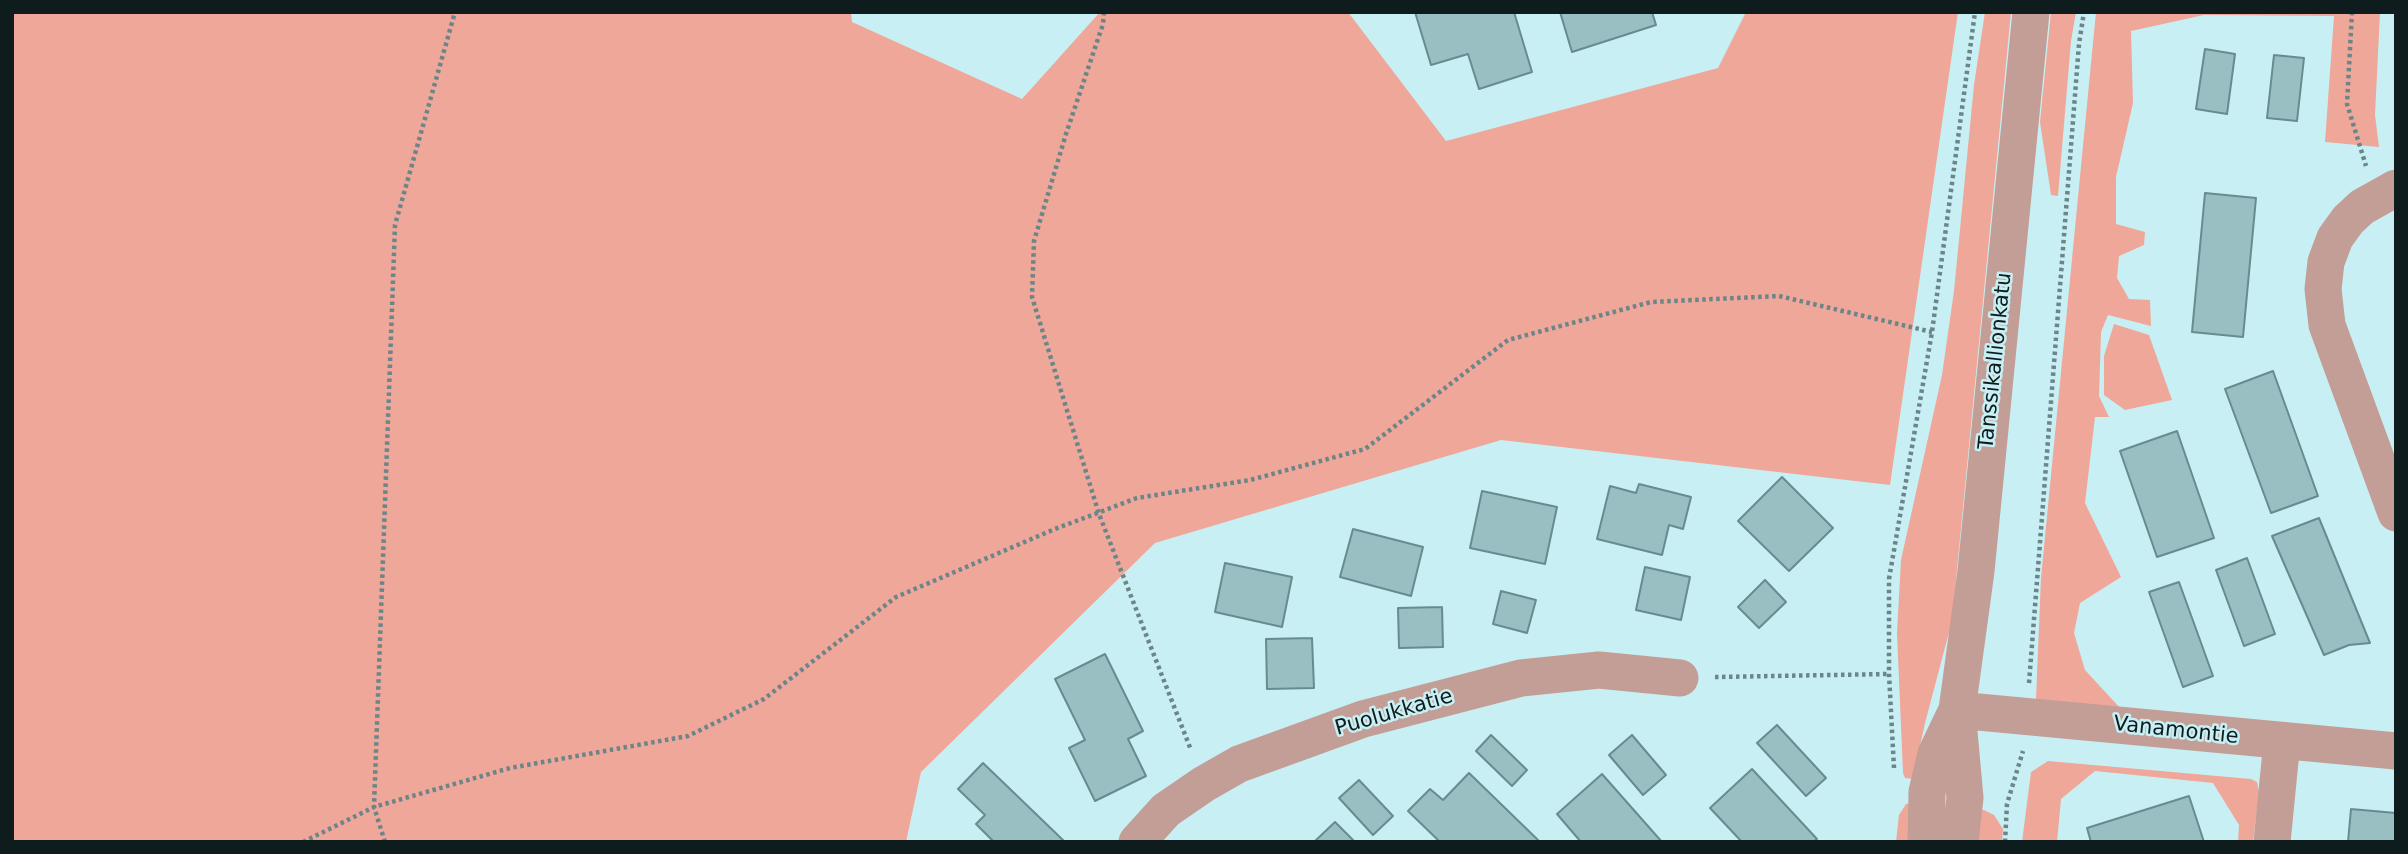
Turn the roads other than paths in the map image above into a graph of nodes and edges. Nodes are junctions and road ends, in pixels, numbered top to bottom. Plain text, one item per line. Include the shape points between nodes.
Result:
1 (2031, 12) edge
2 (2386, 193) edge
3 (2396, 513) edge
4 (1680, 678) road end
5 (1957, 710) junction
6 (2281, 741) junction
7 (2396, 751) edge
8 (1137, 842) edge
9 (1926, 842) edge
10 (1960, 842) edge
11 (2272, 842) edge

1 - 5 street, Tanssikallionkatu via 1976,570
2 - 3 street via 2362,206 2335,238 2323,289 2327,326
4 - 8 street, Puolukkatie via 1599,670 1521,678 1363,719 1239,764 1166,810
5 - 6 street, Vanamontie
5 - 9 street, Tanssikallionkatu via 1936,754 1927,792
5 - 10 street, Tanssikallionkatu via 1965,798
6 - 7 street, Vanamontie
6 - 11 street

